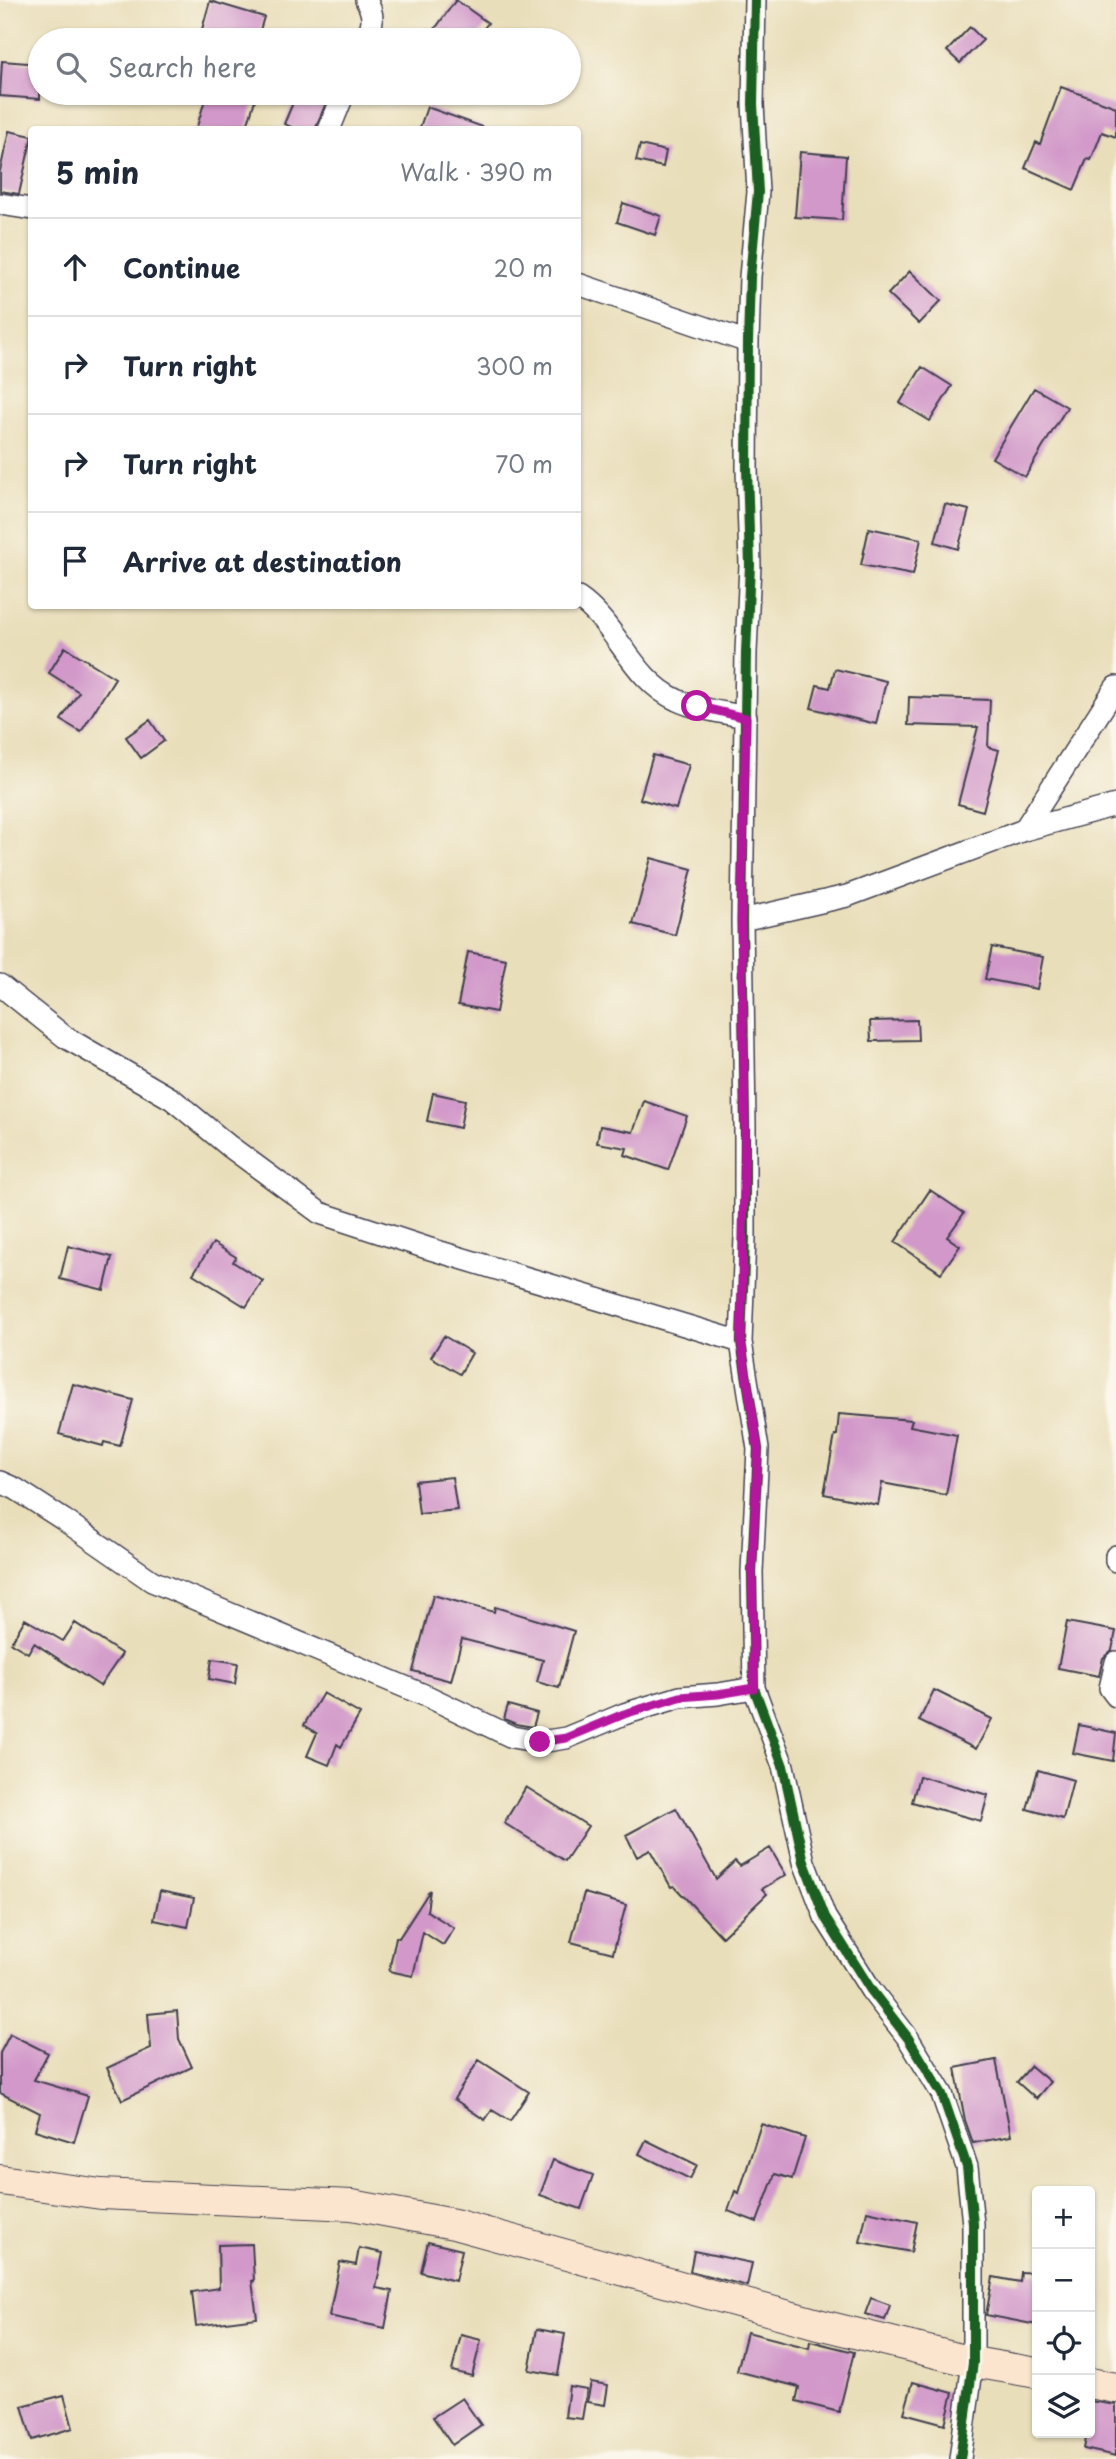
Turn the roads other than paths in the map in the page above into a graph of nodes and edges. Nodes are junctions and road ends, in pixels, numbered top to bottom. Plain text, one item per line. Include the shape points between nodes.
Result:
1 (366, 0) edge
2 (755, 0) edge
3 (371, 28) edge
4 (339, 105) edge
5 (330, 126) edge
6 (0, 204) edge
7 (28, 208) edge
8 (581, 285) edge
9 (748, 342) junction
10 (581, 600) edge
11 (1116, 687) edge
12 (746, 718) junction
13 (1116, 805) edge
14 (1024, 830) junction
15 (741, 920) junction
16 (0, 985) edge
17 (741, 1342) junction
18 (0, 1482) edge
19 (1116, 1662) edge
20 (754, 1688) junction
21 (1116, 1696) edge
22 (0, 2180) edge
23 (973, 2362) junction
24 (1032, 2373) edge
25 (1095, 2384) edge
26 (1116, 2388) edge
27 (960, 2459) edge

1 - 3 street via 373,13
2 - 9 street via 753,104 758,192
4 - 5 street
6 - 7 street
8 - 9 street
9 - 12 street
10 - 12 street via 651,682 675,700
11 - 14 street
12 - 15 street
13 - 14 street
14 - 15 street via 848,896
15 - 17 street via 745,1139
16 - 17 street via 65,1037 172,1099 320,1213
17 - 20 street via 758,1449 752,1572
18 - 20 street via 152,1581 429,1697 512,1737 540,1742 566,1738 680,1697
19 - 21 street via 1110,1688
20 - 23 street via 783,1766 804,1862 825,1917 942,2094 967,2167 973,2224
22 - 23 street via 101,2194 352,2205 454,2224
23 - 24 street
23 - 27 street
25 - 26 street

